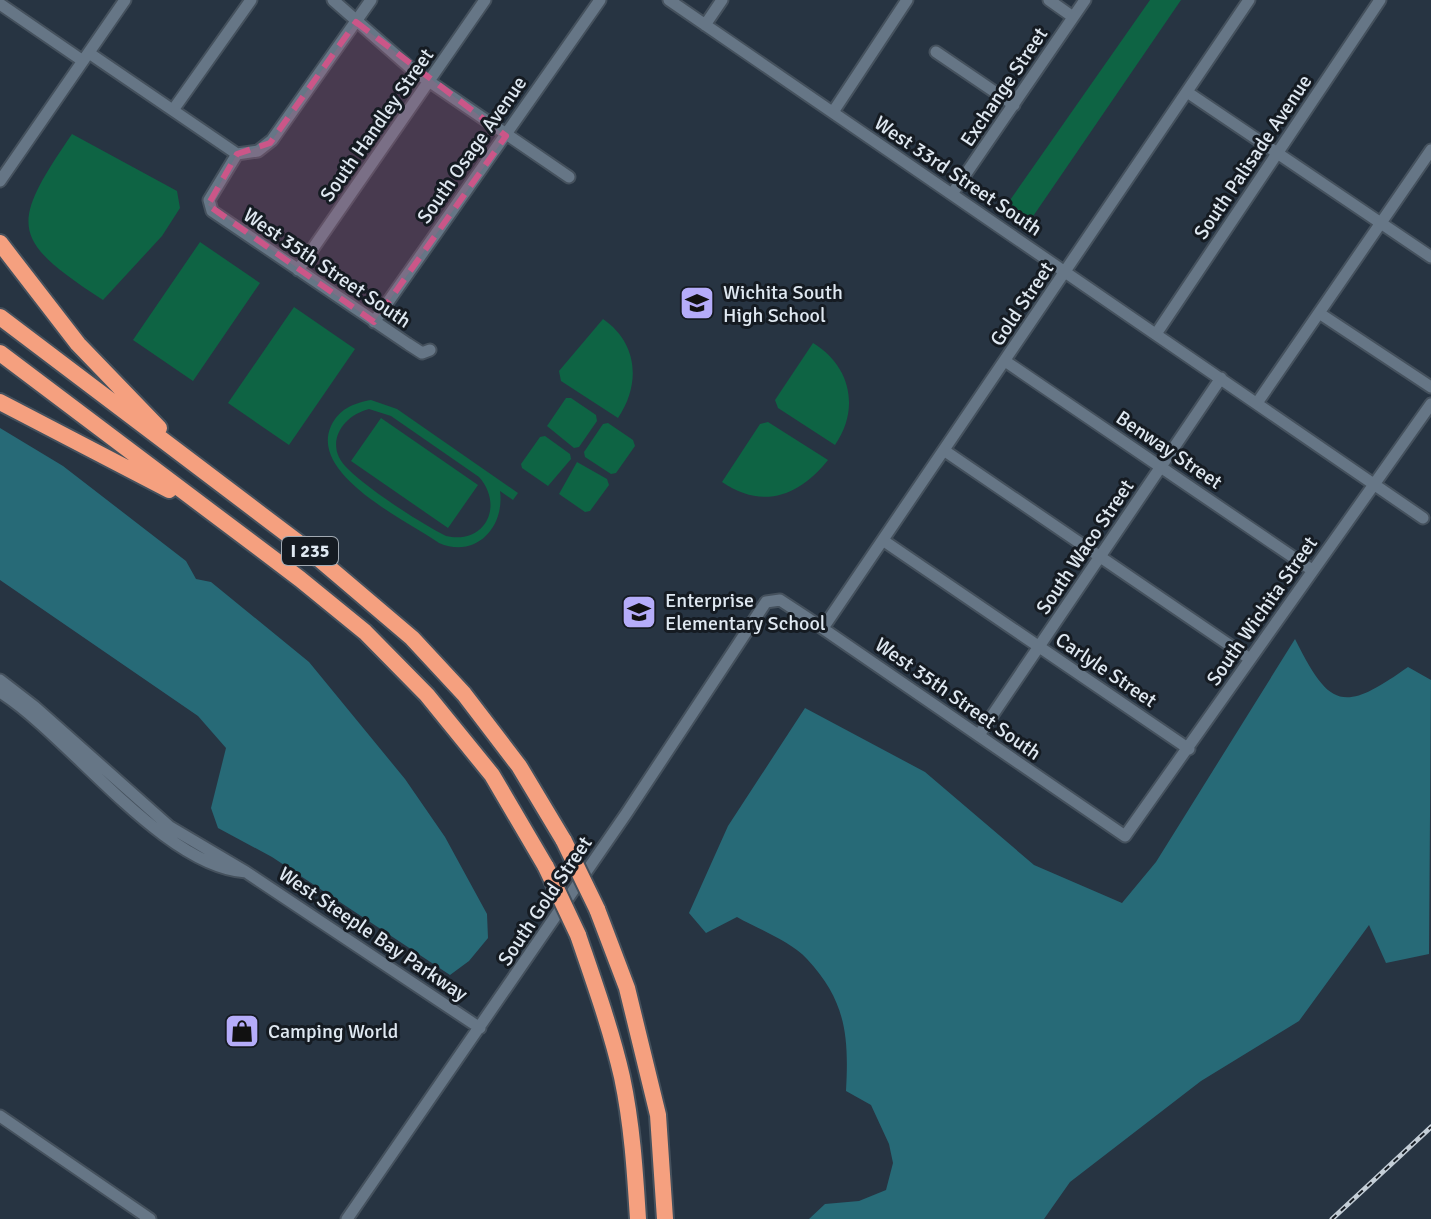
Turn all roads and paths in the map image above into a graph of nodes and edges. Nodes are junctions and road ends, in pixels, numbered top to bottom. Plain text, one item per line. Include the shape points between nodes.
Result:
1 (125, 0) edge
2 (251, 0) edge
3 (333, 0) edge
4 (371, 0) edge
5 (485, 0) edge
6 (600, 0) edge
7 (669, 0) edge
8 (722, 0) edge
9 (907, 0) edge
10 (1049, 0) edge
11 (1085, 0) edge
12 (1249, 0) edge
13 (1380, 0) edge
14 (0, 4) edge
15 (1073, 17) junction
16 (356, 22) junction
17 (705, 25) junction
18 (936, 52) dead end
19 (86, 57) junction
20 (428, 81) junction
21 (1187, 92) junction
22 (1014, 105) junction
23 (173, 110) junction
24 (833, 112) junction
25 (506, 136) junction
26 (1431, 150) edge
27 (237, 154) junction
28 (1277, 155) junction
29 (569, 177) dead end
30 (0, 181) edge
31 (952, 194) junction
32 (1381, 223) junction
33 (0, 243) edge
34 (1431, 257) edge
35 (298, 270) junction
36 (1066, 271) junction
37 (1319, 313) junction
38 (0, 317) edge
39 (374, 322) junction
40 (1156, 334) junction
41 (430, 350) dead end
42 (0, 353) edge
43 (1005, 361) junction
44 (1221, 378) junction
45 (1431, 387) edge
46 (0, 402) edge
47 (1257, 403) junction
48 (1431, 404) edge
49 (945, 451) junction
50 (1161, 467) junction
51 (200, 469) junction
52 (1375, 484) junction
53 (211, 512) junction
54 (1423, 518) dead end
55 (884, 541) junction
56 (1100, 557) junction
57 (1312, 570) junction
58 (769, 600) joint
59 (823, 628) junction
60 (1039, 647) junction
61 (1250, 659) junction
62 (0, 680) edge
63 (0, 692) edge
64 (979, 735) junction
65 (1189, 749) junction
66 (1123, 836) joint
67 (246, 872) junction
68 (480, 1028) junction
69 (0, 1116) edge
70 (660, 1138) junction
71 (150, 1219) edge
72 (347, 1219) edge
73 (636, 1219) edge
74 (665, 1219) edge
75 (675, 1219) edge

1 - 19 street
2 - 23 street
3 - 16 street
4 - 16 street
5 - 20 street, South Handley Street
6 - 25 street, South Osage Avenue
7 - 17 street, West 33rd Street South
8 - 17 street
9 - 24 street
10 - 15 street
11 - 15 street, Exchange Street
12 - 21 street, Gold Street
13 - 28 street, South Palisade Avenue
14 - 19 street
15 - 22 street, Exchange Street
16 - 20 street
16 - 27 street via 270,143 253,153
17 - 24 street, West 33rd Street South
18 - 22 street
19 - 23 street
19 - 30 street
20 - 25 street
20 - 35 street, South Handley Street
21 - 28 street
21 - 36 street, Gold Street
22 - 31 street, Exchange Street
23 - 27 street
24 - 31 street, West 33rd Street South
25 - 29 street
25 - 39 street, South Osage Avenue
26 - 32 street
27 - 35 street, West 35th Street South via 208,205
28 - 32 street
28 - 40 street, South Palisade Avenue
31 - 36 street, West 33rd Street South
32 - 34 street
32 - 37 street
33 - 51 highway via 78,344
35 - 39 street, West 35th Street South
36 - 40 street, West 33rd Street South
36 - 43 street, Gold Street
37 - 45 street
37 - 47 street
38 - 51 highway, I 235
39 - 41 street, West 35th Street South via 422,353
40 - 44 street, West 33rd Street South
42 - 53 highway, I 235
43 - 49 street, Gold Street
43 - 50 street, Benway Street
44 - 47 street, West 33rd Street South
44 - 50 street, South Waco Street
46 - 53 highway
47 - 52 street, West 33rd Street South
48 - 52 street, South Wichita Street
49 - 55 street, Gold Street
49 - 56 street
50 - 56 street, South Waco Street
50 - 57 street, Benway Street
51 - 70 highway, I 235, bridge via 312,553 412,638 519,766 564,841 627,988
52 - 54 street, West 33rd Street South
52 - 57 street, South Wichita Street
53 - 73 highway, I 235, bridge via 365,632 427,695 492,775 546,867 578,935 622,1077
55 - 59 street, Gold Street
55 - 60 street, Carlyle Street
56 - 60 street, South Waco Street
56 - 61 street
57 - 61 street, South Wichita Street
58 - 59 street, West 35th Street South via 780,600
58 - 68 street, South Gold Street
59 - 64 street, West 35th Street South
60 - 64 street, South Waco Street
60 - 65 street, Carlyle Street
61 - 65 street, South Wichita Street
62 - 67 street, West Steeple Bay Parkway via 170,827
63 - 67 street, West Steeple Bay Parkway via 165,834 219,866
64 - 66 street, West 35th Street South
65 - 66 street, South Wichita Street via 1132,832
67 - 68 street, West Steeple Bay Parkway
68 - 72 street, South Gold Street
69 - 71 street
70 - 74 highway, I 235
70 - 75 highway

